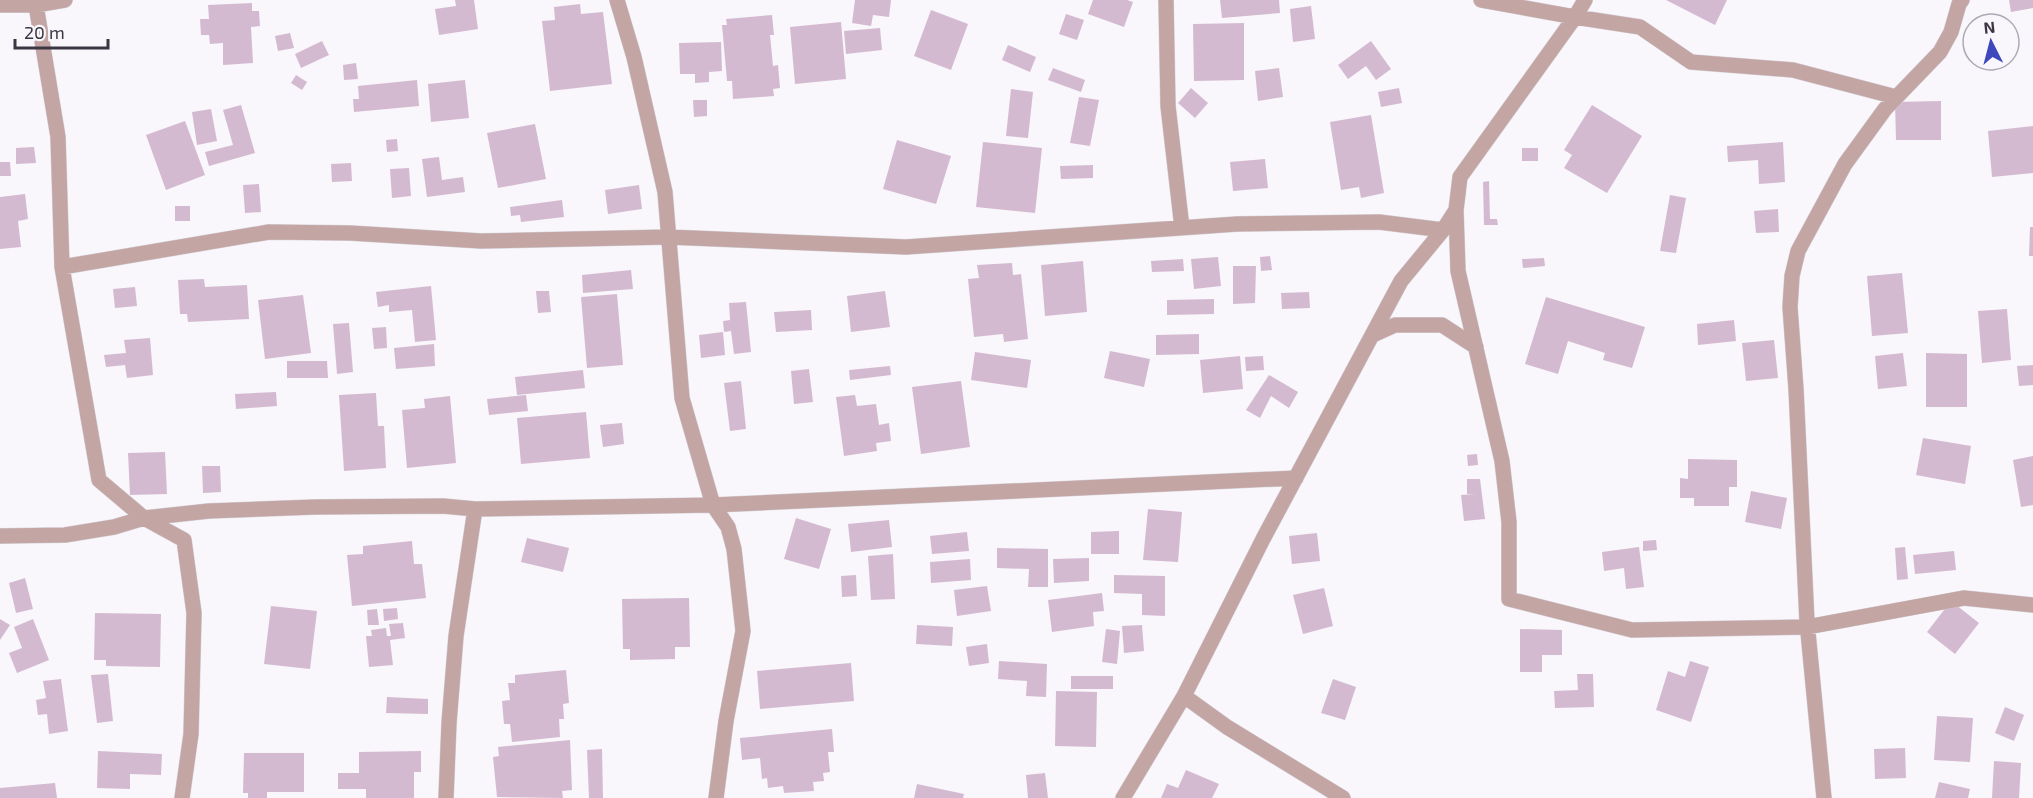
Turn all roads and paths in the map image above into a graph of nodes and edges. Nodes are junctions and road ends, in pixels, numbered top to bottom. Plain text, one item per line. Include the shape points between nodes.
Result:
1 (65, 0) edge
2 (617, 0) edge
3 (1166, 0) edge
4 (1481, 0) edge
5 (1585, 0) edge
6 (1962, 0) edge
7 (36, 2) edge
8 (0, 5) edge
9 (1575, 16) junction
10 (1896, 97) junction
11 (1456, 210) junction
12 (1182, 228) junction
13 (1443, 230) junction
14 (668, 237) junction
15 (62, 267) junction
16 (1373, 335) junction
17 (1476, 347) junction
18 (1296, 478) junction
19 (713, 506) junction
20 (475, 509) junction
21 (144, 518) junction
22 (0, 536) edge
23 (2033, 605) edge
24 (1807, 627) junction
25 (1184, 696) junction
26 (182, 798) edge
27 (446, 798) edge
28 (716, 798) edge
29 (1123, 798) edge
30 (1343, 798) edge
31 (1824, 798) edge

1 - 7 street
2 - 14 street via 665,192
3 - 12 street via 1168,106
4 - 9 street
5 - 9 street
6 - 10 street via 1940,52
7 - 8 street
7 - 15 street via 58,137
9 - 10 street via 1640,27 1692,62 1794,70
9 - 11 street via 1460,177
10 - 24 street via 1845,164 1798,251 1792,276 1790,307
11 - 13 street
11 - 17 street via 1458,271
12 - 13 street via 1379,222
12 - 14 street via 906,247
13 - 16 street via 1401,281
14 - 15 street via 481,241 269,232
14 - 19 street via 682,398
15 - 21 street via 99,480
16 - 17 street via 1395,325 1442,325
16 - 18 street
17 - 24 street via 1502,461 1509,522 1509,599 1632,630
18 - 19 street
18 - 25 street
19 - 20 street
19 - 28 street via 728,527 734,549 743,631
20 - 21 street via 315,507
20 - 27 street via 456,636
21 - 22 street via 90,532
21 - 26 street via 184,540 194,613 191,734
23 - 24 street via 1964,598
24 - 31 street
25 - 29 street
25 - 30 street

